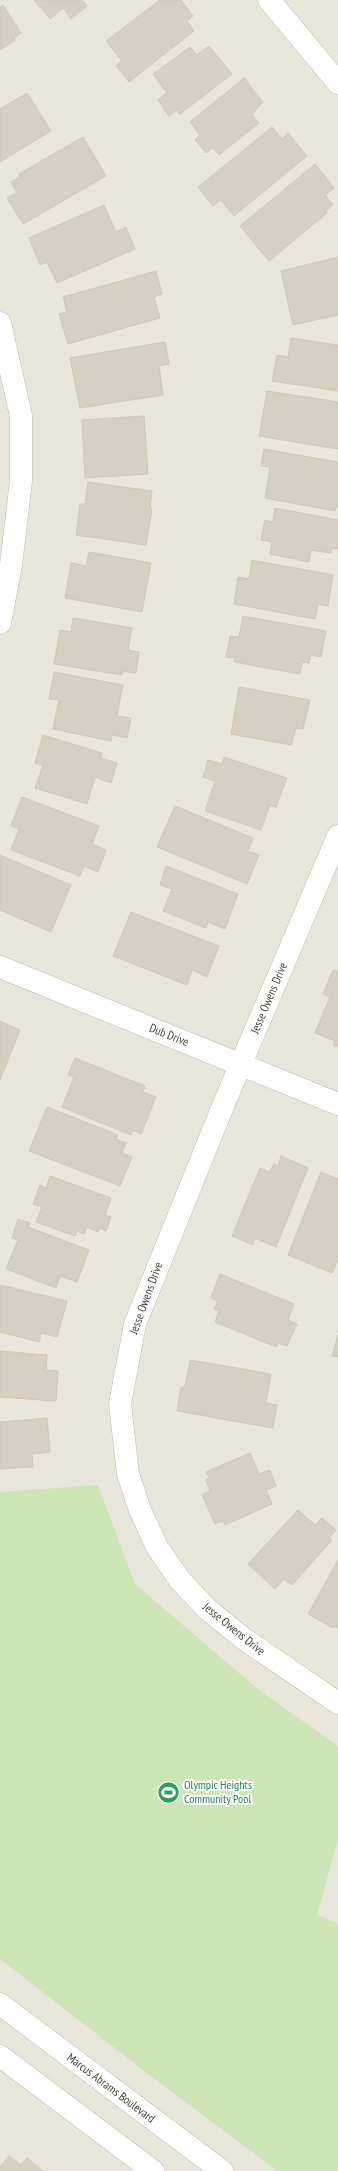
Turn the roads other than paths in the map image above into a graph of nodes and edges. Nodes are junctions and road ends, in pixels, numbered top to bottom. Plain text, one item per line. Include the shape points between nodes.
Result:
1 (269, 0) edge
2 (338, 83) edge
3 (0, 323) edge
4 (0, 623) edge
5 (338, 836) edge
6 (0, 967) edge
7 (241, 1064) junction
8 (338, 1104) edge
9 (338, 1703) edge
10 (0, 2004) edge
11 (0, 2056) edge
12 (153, 2171) edge
13 (222, 2171) edge

1 - 2 street
3 - 4 street via 21,416 21,481 11,565
5 - 7 street, Jesse Owens Drive
6 - 7 street, Dub Drive
7 - 8 street, Dub Drive
7 - 9 street, Jesse Owens Drive via 135,1324 120,1404 128,1474 140,1510 157,1546 184,1584 207,1610 244,1639
10 - 13 street, Marcus Abrams Boulevard
11 - 12 street

